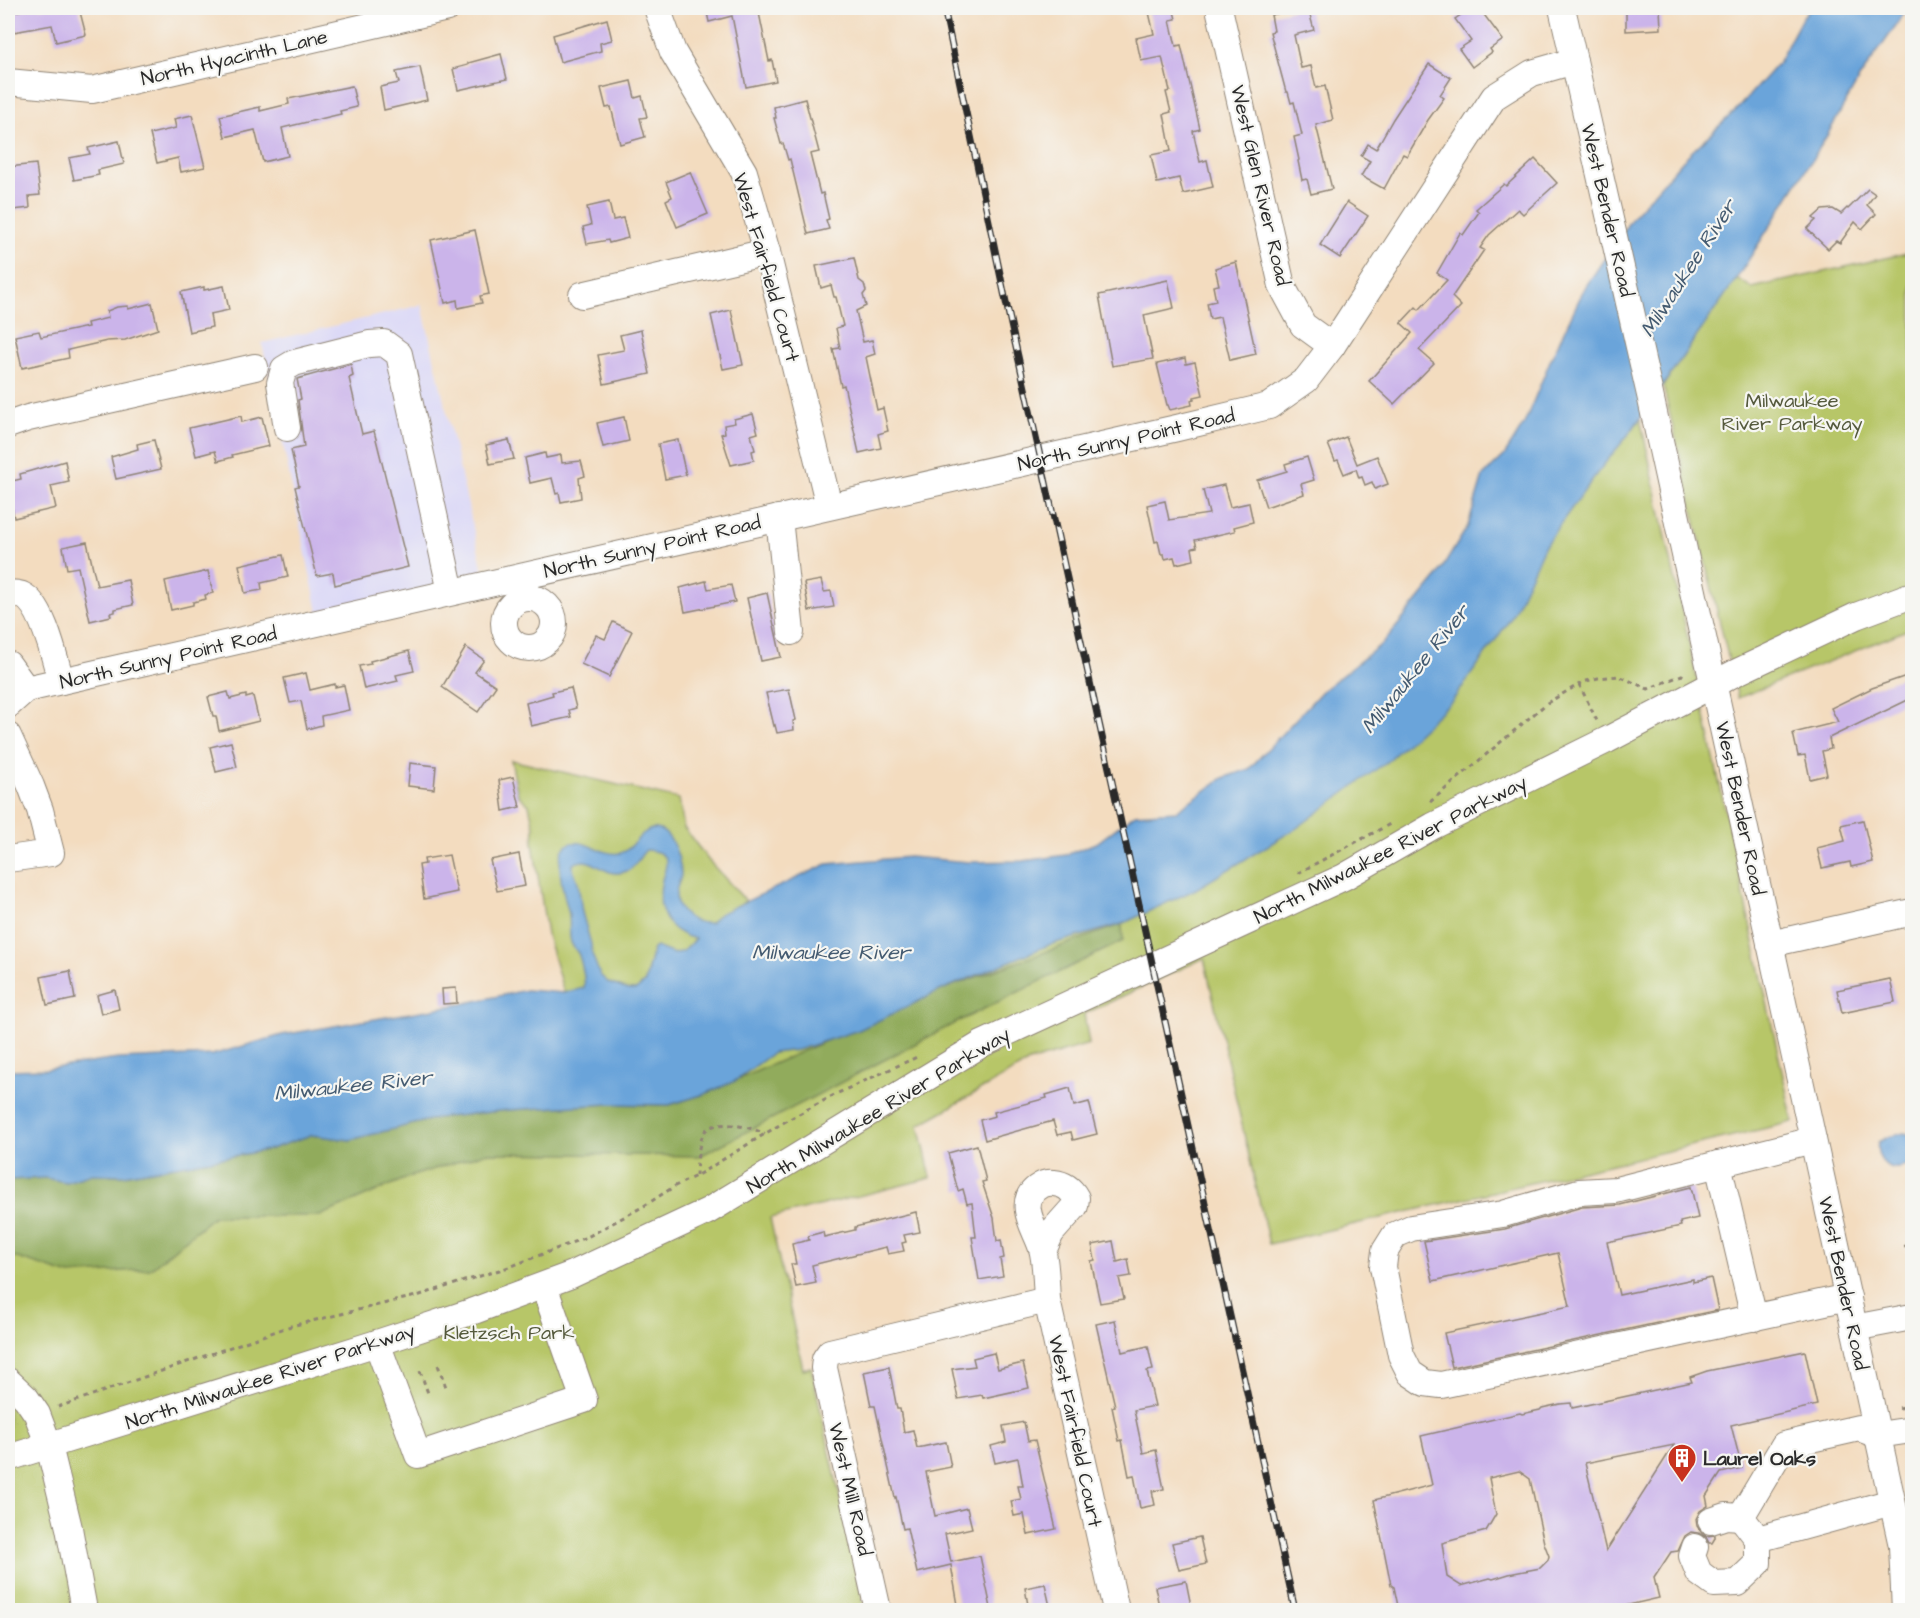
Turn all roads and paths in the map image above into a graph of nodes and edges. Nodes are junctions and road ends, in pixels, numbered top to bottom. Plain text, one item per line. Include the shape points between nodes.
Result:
1 (447, 8) edge
2 (657, 8) edge
3 (1219, 8) edge
4 (1562, 8) edge
5 (372, 16) edge
6 (1574, 61) junction
7 (11, 86) edge
8 (767, 252) junction
9 (582, 294) dead end
10 (1332, 346) junction
11 (255, 367) dead end
12 (8, 425) edge
13 (287, 428) dead end
14 (829, 506) junction
15 (779, 518) junction
16 (451, 592) junction
17 (8, 593) edge
18 (1912, 595) edge
19 (790, 632) dead end
20 (8, 664) edge
21 (1689, 678) dead end
22 (61, 681) junction
23 (1579, 684) junction
24 (1714, 684) junction
25 (17, 697) edge
26 (8, 736) edge
27 (1607, 740) junction
28 (1427, 804) dead end
29 (1396, 821) dead end
30 (8, 860) edge
31 (1290, 877) dead end
32 (1912, 912) edge
33 (1770, 944) junction
34 (926, 1052) dead end
35 (765, 1134) junction
36 (1813, 1140) junction
37 (1718, 1164) junction
38 (696, 1176) junction
39 (1912, 1244) edge
40 (1904, 1246) dead end
41 (1043, 1251) dead end
42 (544, 1286) junction
43 (1848, 1297) junction
44 (1047, 1300) junction
45 (1912, 1317) edge
46 (1754, 1318) junction
47 (1854, 1328) junction
48 (377, 1343) junction
49 (438, 1365) dead end
50 (420, 1371) dead end
51 (8, 1381) edge
52 (446, 1387) dead end
53 (428, 1393) dead end
54 (1912, 1406) edge
55 (1899, 1407) dead end
56 (49, 1410) dead end
57 (1912, 1430) edge
58 (1878, 1435) junction
59 (49, 1446) junction
60 (8, 1458) edge
61 (1892, 1502) junction
62 (1741, 1516) junction
63 (1712, 1521) dead end
64 (1904, 1535) edge
65 (1758, 1539) junction
66 (1695, 1546) dead end
67 (1912, 1573) edge
68 (84, 1611) edge
69 (878, 1611) edge
70 (1116, 1611) edge
71 (1905, 1611) edge

1 - 5 street, North Hyacinth Lane
2 - 8 street, West Fairfield Court via 673,52 744,172
3 - 10 street, West Glen River Road via 1282,286 1303,325
4 - 6 street, West Bender Road
5 - 7 street, North Hyacinth Lane via 92,90
6 - 10 street, North Sunny Point Road via 1532,74 1494,97
6 - 24 street, West Bender Road
8 - 9 street
8 - 14 street, West Fairfield Court
10 - 14 street, North Sunny Point Road via 1306,380 1269,406
11 - 12 street
13 - 16 street via 280,383 284,369 369,344 384,343 399,354
14 - 15 street, North Sunny Point Road
15 - 16 street, North Sunny Point Road via 522,586
15 - 19 street
16 - 22 street, North Sunny Point Road
17 - 22 street via 22,595 36,610
18 - 24 street, North Milwaukee River Parkway via 1856,616
20 - 25 street
21 - 23 path via 1682,675 1648,689 1619,676
22 - 25 street, North Sunny Point Road
23 - 27 path
23 - 28 path via 1547,703
24 - 27 street, North Milwaukee River Parkway
24 - 33 street, West Bender Road
26 - 30 street via 37,802 51,853
27 - 42 street, North Milwaukee River Parkway via 1433,826 1344,877 982,1044 708,1211
29 - 31 path
32 - 33 street
33 - 36 street, West Bender Road
34 - 35 path via 836,1094
35 - 38 path
35 - 38 path via 739,1125 717,1125 706,1130
36 - 37 street
36 - 43 street, West Bender Road
37 - 46 street
37 - 46 street via 1616,1190 1579,1192 1503,1214 1411,1228 1395,1235 1385,1251 1383,1267 1401,1355 1410,1372 1425,1383 1441,1385
38 - 56 path via 589,1236 512,1266 420,1295 291,1326
39 - 40 path
41 - 44 street, West Fairfield Court
42 - 48 street, North Milwaukee River Parkway
42 - 48 street via 584,1400 418,1455
43 - 46 street
43 - 47 street, West Bender Road
44 - 69 street, West Mill Road via 830,1352 825,1359
44 - 70 street, West Fairfield Court
45 - 47 street
47 - 58 street, West Bender Road
48 - 59 street, North Milwaukee River Parkway
49 - 52 path
50 - 53 path
51 - 59 street via 38,1414
54 - 55 path
57 - 58 street
58 - 61 street, West Bender Road
58 - 62 street via 1859,1428 1784,1445
59 - 60 street, North Milwaukee River Parkway
59 - 68 street
61 - 64 street, West Bender Road
61 - 65 street
62 - 63 street
62 - 65 street
64 - 67 street
64 - 71 street, West Bender Road
65 - 66 street via 1758,1563 1737,1583 1714,1584 1699,1573 1692,1556

